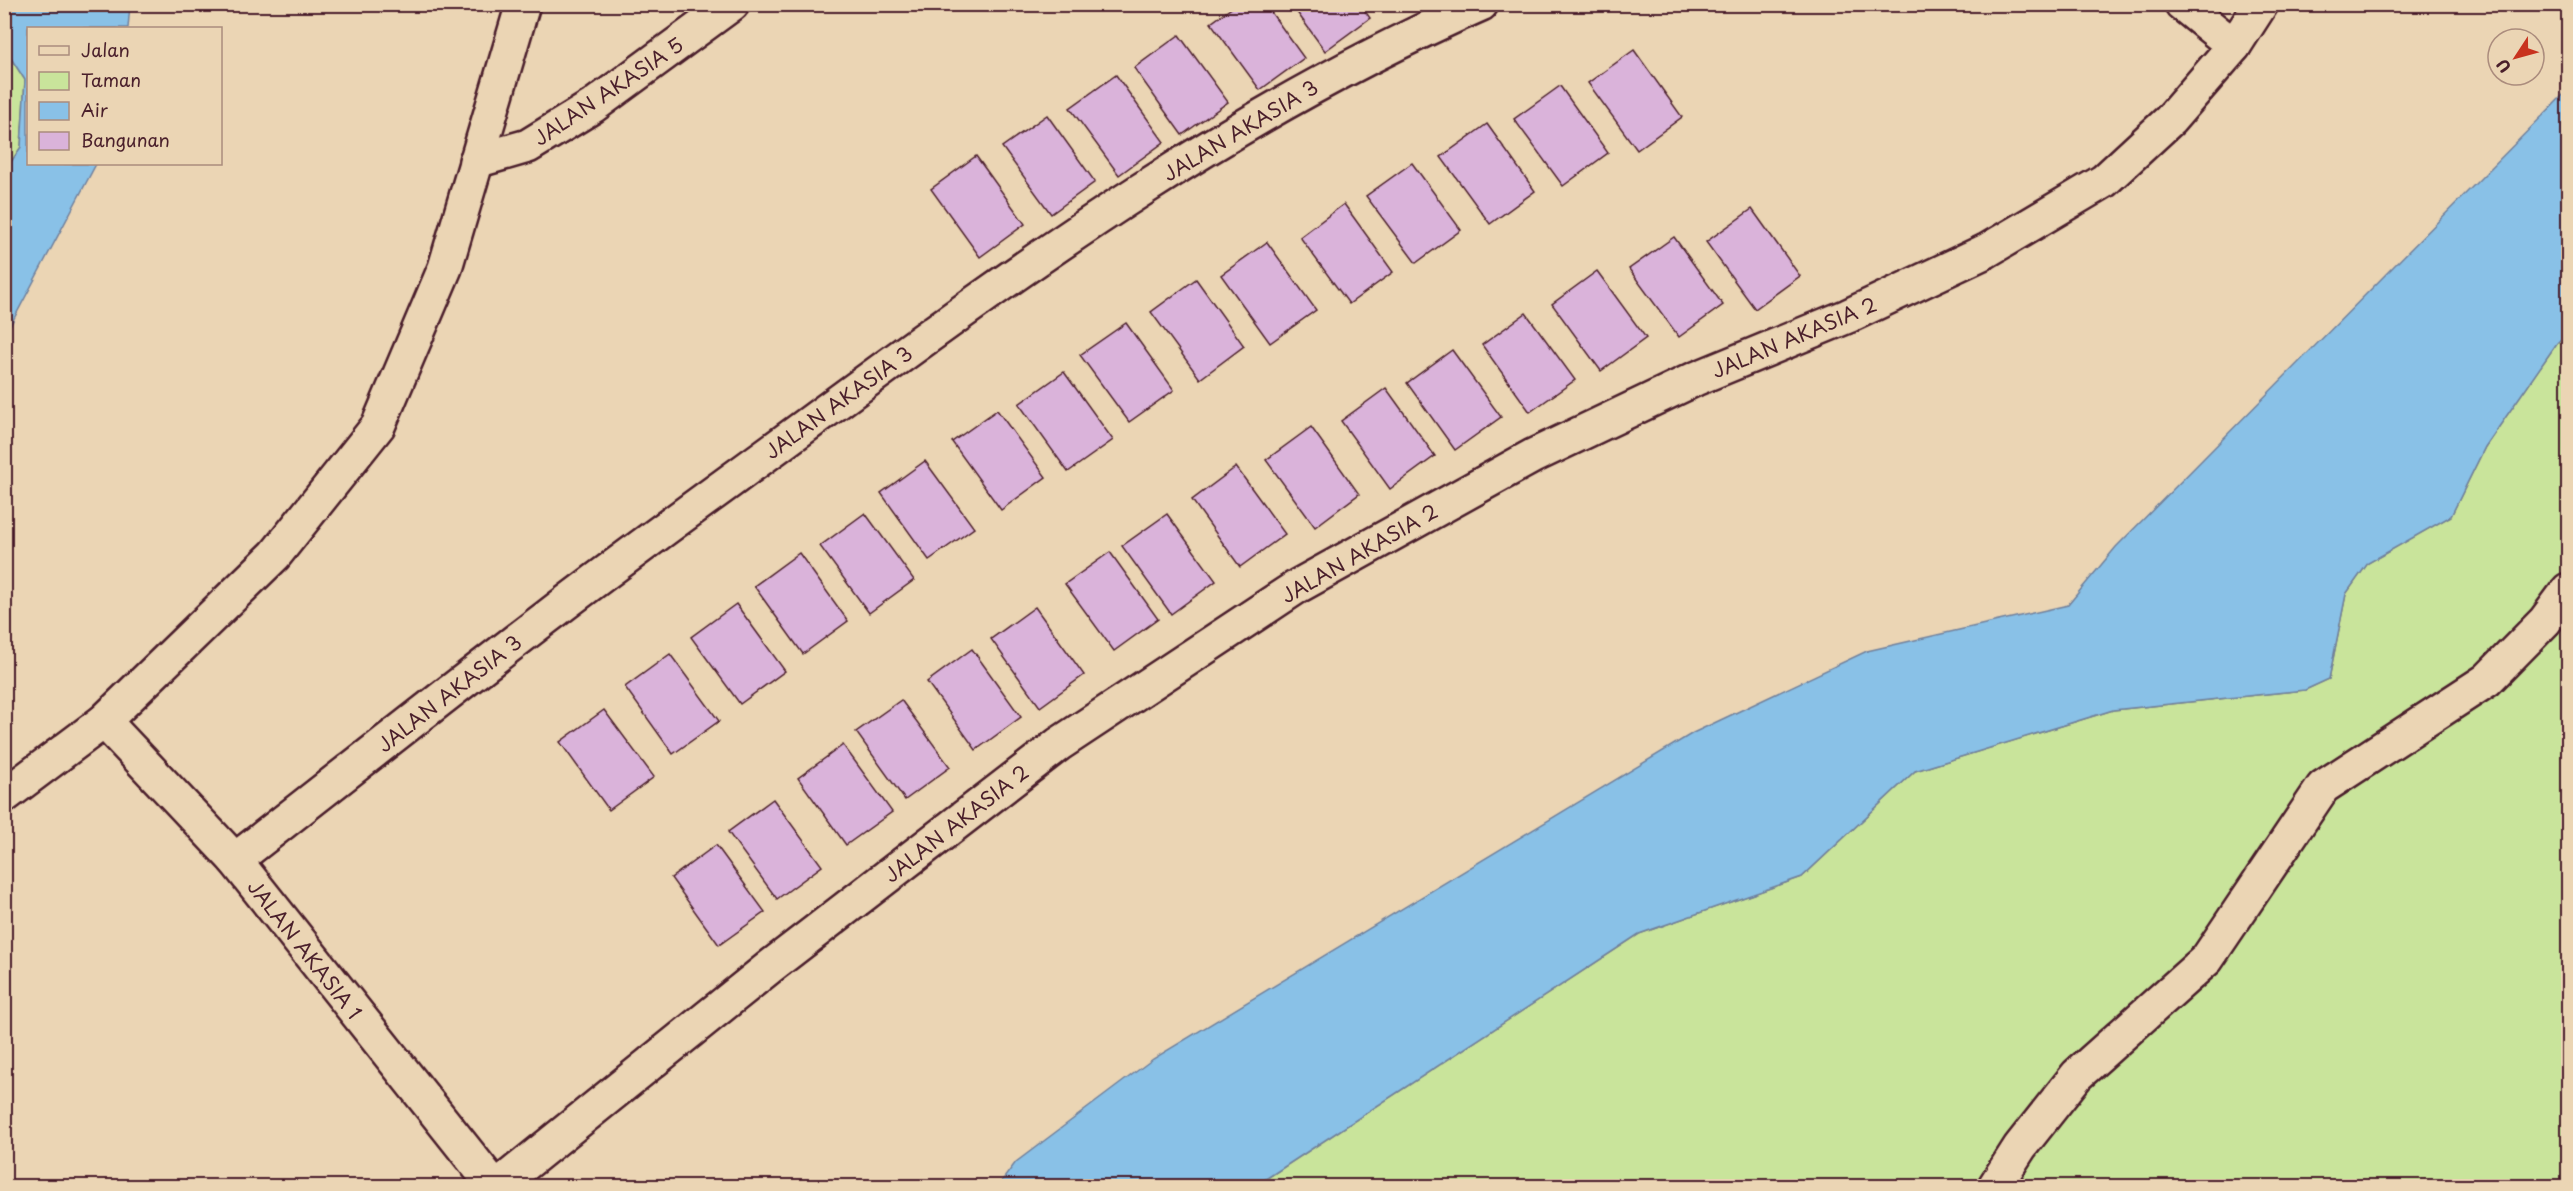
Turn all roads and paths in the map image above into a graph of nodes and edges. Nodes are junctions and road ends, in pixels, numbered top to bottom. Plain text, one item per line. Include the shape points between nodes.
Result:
1 (523, 4) edge
2 (732, 4) edge
3 (1481, 4) edge
4 (2182, 4) edge
5 (2261, 4) edge
6 (2234, 46) junction
7 (476, 161) junction
8 (2568, 590) edge
9 (104, 722) junction
10 (4, 796) edge
11 (235, 860) junction
12 (496, 1186) edge
13 (1995, 1186) edge

1 - 7 street
2 - 7 street, JALAN AKASIA 5 via 593,106 528,146
3 - 11 street, JALAN AKASIA 3 via 1405,37 1278,105 1145,187 930,334 549,615
4 - 6 street
5 - 6 street, JALAN AKASIA 2
6 - 12 street, JALAN AKASIA 2 via 2170,120 2104,181 1986,251 1848,316 1695,379 1533,456 1288,593 1059,744 771,966
7 - 9 street via 445,268 378,426 275,555
8 - 13 street via 2545,621 2487,680 2323,787 2207,959 2077,1075 2020,1147
9 - 10 street
9 - 11 street, JALAN AKASIA 1
11 - 12 street, JALAN AKASIA 1

